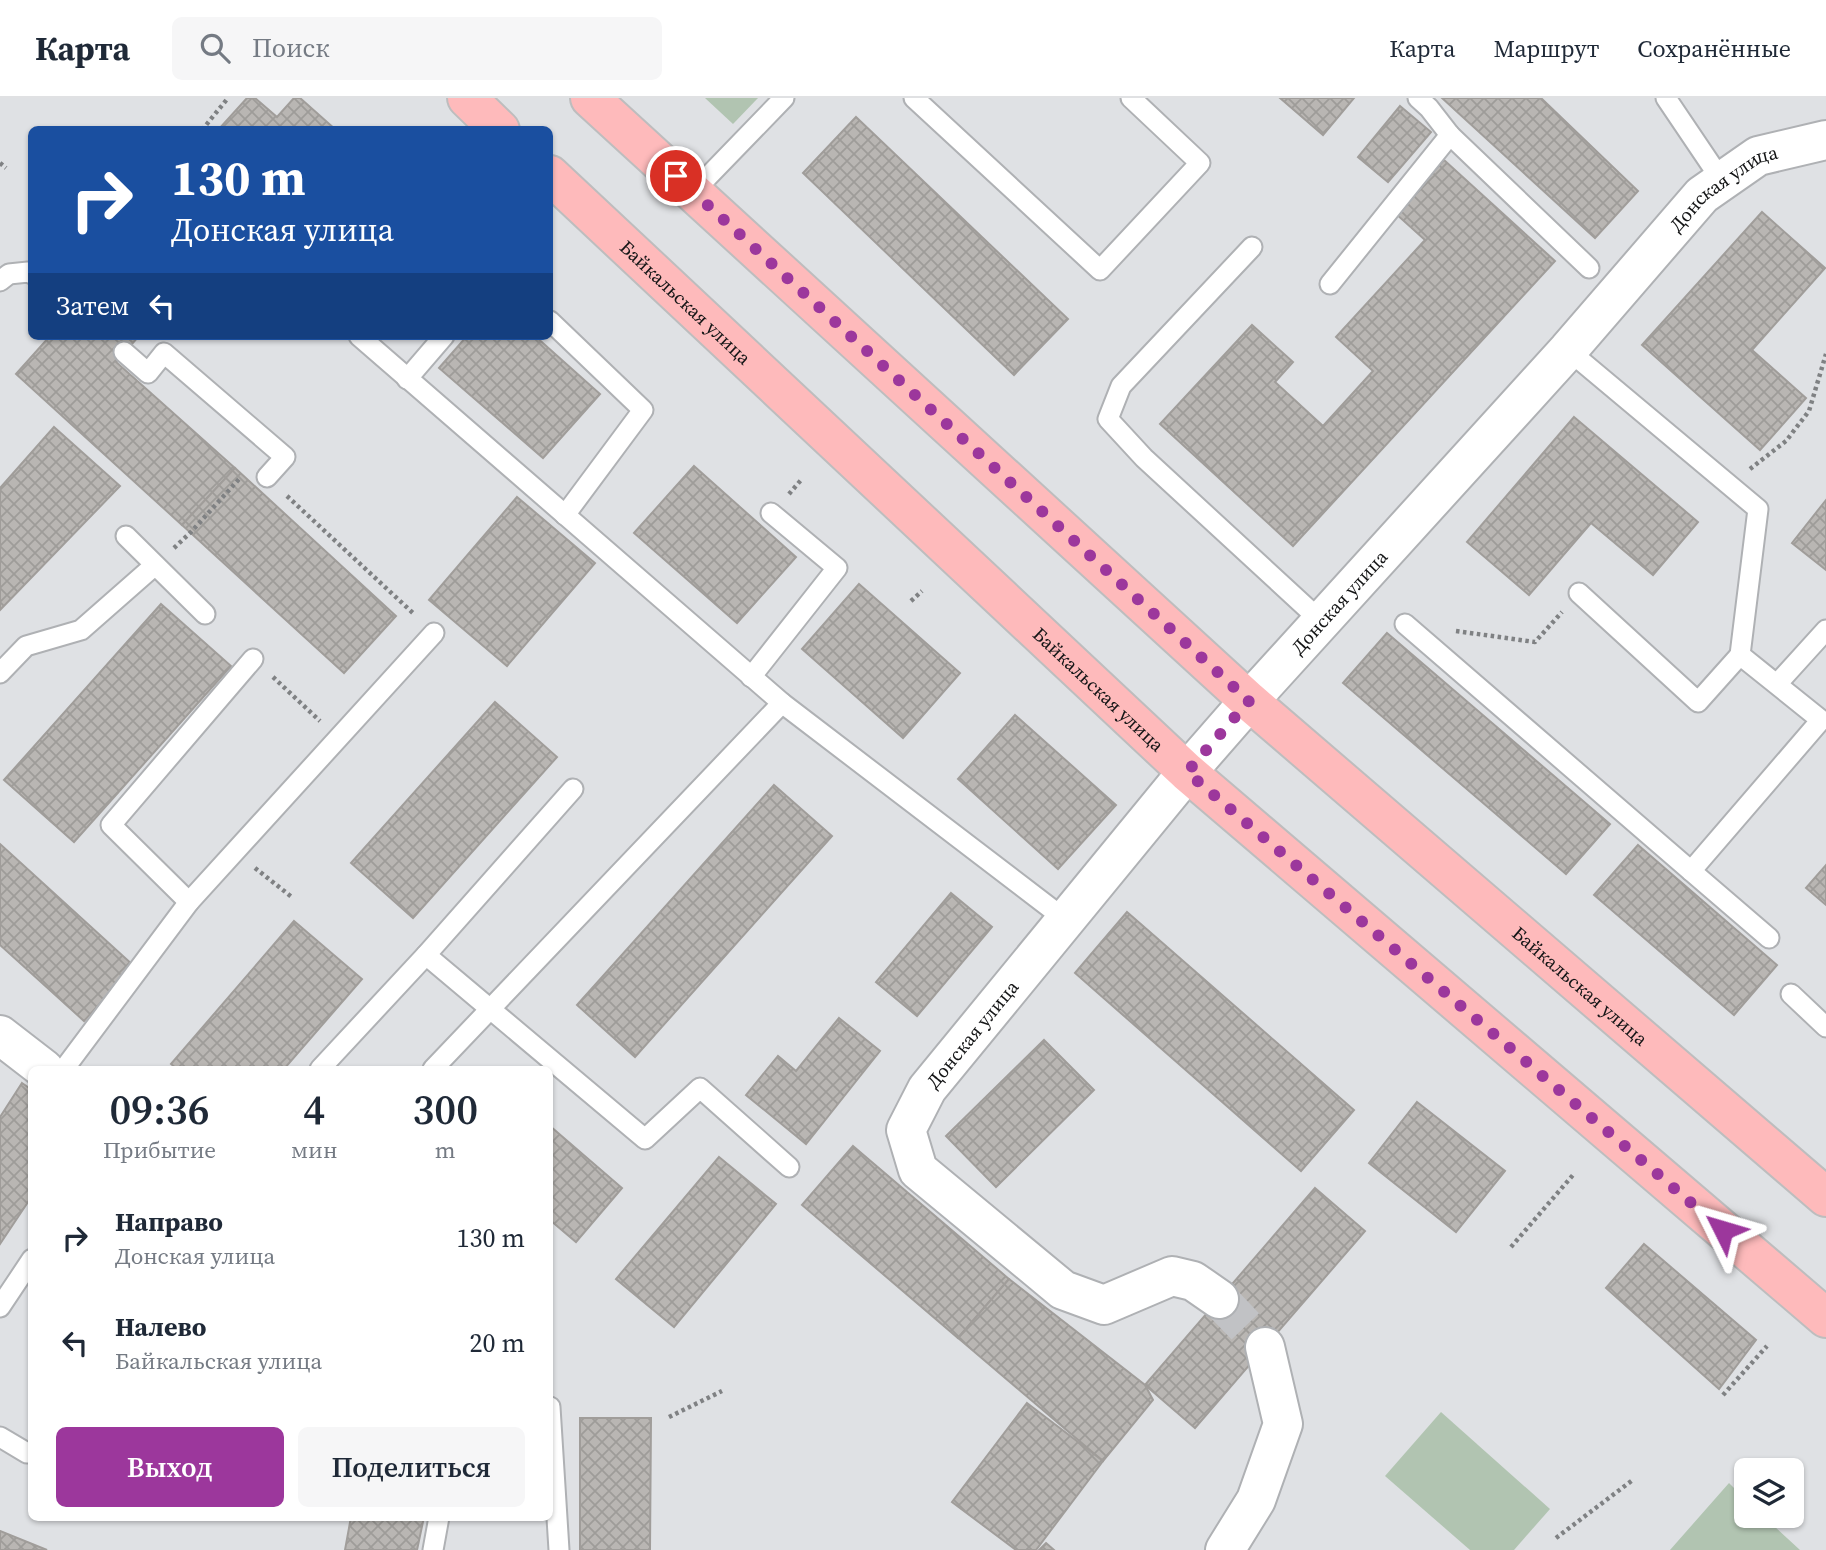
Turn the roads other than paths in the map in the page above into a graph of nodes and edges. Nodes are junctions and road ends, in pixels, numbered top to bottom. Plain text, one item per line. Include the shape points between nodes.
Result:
1 (467, 98) edge
2 (590, 98) edge
3 (784, 98) edge
4 (914, 98) edge
5 (1131, 98) edge
6 (1418, 98) edge
7 (1665, 98) edge
8 (496, 126) edge
9 (1450, 135) junction
10 (1826, 140) edge
11 (553, 179) edge
12 (1722, 181) junction
13 (693, 192) junction
14 (1252, 247) dead end
15 (1589, 268) dead end
16 (28, 272) edge
17 (0, 281) edge
18 (1330, 284) dead end
19 (553, 324) edge
20 (363, 340) edge
21 (441, 340) edge
22 (1568, 350) junction
23 (124, 352) dead end
24 (407, 379) junction
25 (267, 477) road end
26 (772, 513) dead end
27 (565, 515) junction
28 (126, 536) dead end
29 (155, 565) junction
30 (1579, 593) road end
31 (205, 614) dead end
32 (1322, 622) junction
33 (1405, 624) road end
34 (1826, 629) edge
35 (434, 633) road end
36 (1741, 655) junction
37 (253, 659) dead end
38 (0, 673) edge
39 (751, 677) junction
40 (1777, 684) junction
41 (1249, 701) junction
42 (782, 704) junction
43 (1824, 722) edge
44 (1187, 772) junction
45 (573, 789) dead end
46 (1691, 871) junction
47 (189, 902) junction
48 (1066, 920) junction
49 (1769, 938) dead end
50 (426, 955) junction
51 (1791, 994) dead end
52 (489, 1010) junction
53 (1826, 1027) edge
54 (0, 1035) edge
55 (40, 1066) edge
56 (66, 1066) edge
57 (323, 1066) edge
58 (436, 1066) edge
59 (789, 1167) dead end
60 (1826, 1197) edge
61 (28, 1265) edge
62 (1219, 1299) tunnel mouth
63 (0, 1307) edge
64 (1826, 1318) edge
65 (1265, 1347) tunnel mouth
66 (0, 1437) edge
67 (28, 1453) edge
68 (553, 1455) edge
69 (438, 1521) edge
70 (433, 1550) edge
71 (559, 1550) edge
72 (1225, 1550) edge

1 - 8 main road
2 - 13 main road, Байкальская улица
3 - 13 lane
4 - 5 lane via 1100,270 1200,163
6 - 9 lane
7 - 12 lane
9 - 15 lane
9 - 18 lane
10 - 12 street, Донская улица via 1758,156
11 - 44 main road, Байкальская улица
12 - 22 street, Донская улица via 1702,195
13 - 41 main road, Байкальская улица
14 - 32 lane via 1121,386 1108,419 1144,458
16 - 17 lane via 9,274
19 - 27 lane via 643,410
20 - 24 lane
21 - 24 lane
22 - 32 street, Донская улица
22 - 36 lane via 1758,509
23 - 25 lane via 148,373 164,353 285,457
24 - 27 lane
26 - 39 lane via 837,568
27 - 39 lane
28 - 29 lane
29 - 31 lane
29 - 38 lane via 81,629 26,646
30 - 36 lane via 1698,702
32 - 41 street, Донская улица
33 - 46 lane
34 - 40 lane
35 - 47 lane
36 - 40 lane
37 - 47 lane via 111,825
39 - 42 lane
40 - 43 lane
41 - 44 street, Донская улица
41 - 60 main road, Байкальская улица
42 - 48 lane
42 - 52 lane
43 - 46 lane
44 - 48 street, Донская улица
44 - 64 main road, Байкальская улица
45 - 50 lane
46 - 49 lane
47 - 56 lane
48 - 62 street, Донская улица via 927,1089 906,1129 918,1170 1063,1290 1104,1305 1172,1276 1193,1281
50 - 52 lane
50 - 57 lane
51 - 53 lane
52 - 58 lane
52 - 59 lane via 645,1139 700,1088
54 - 55 street
61 - 63 lane
65 - 72 street via 1283,1424 1256,1500
66 - 67 lane
68 - 71 lane
69 - 70 lane

